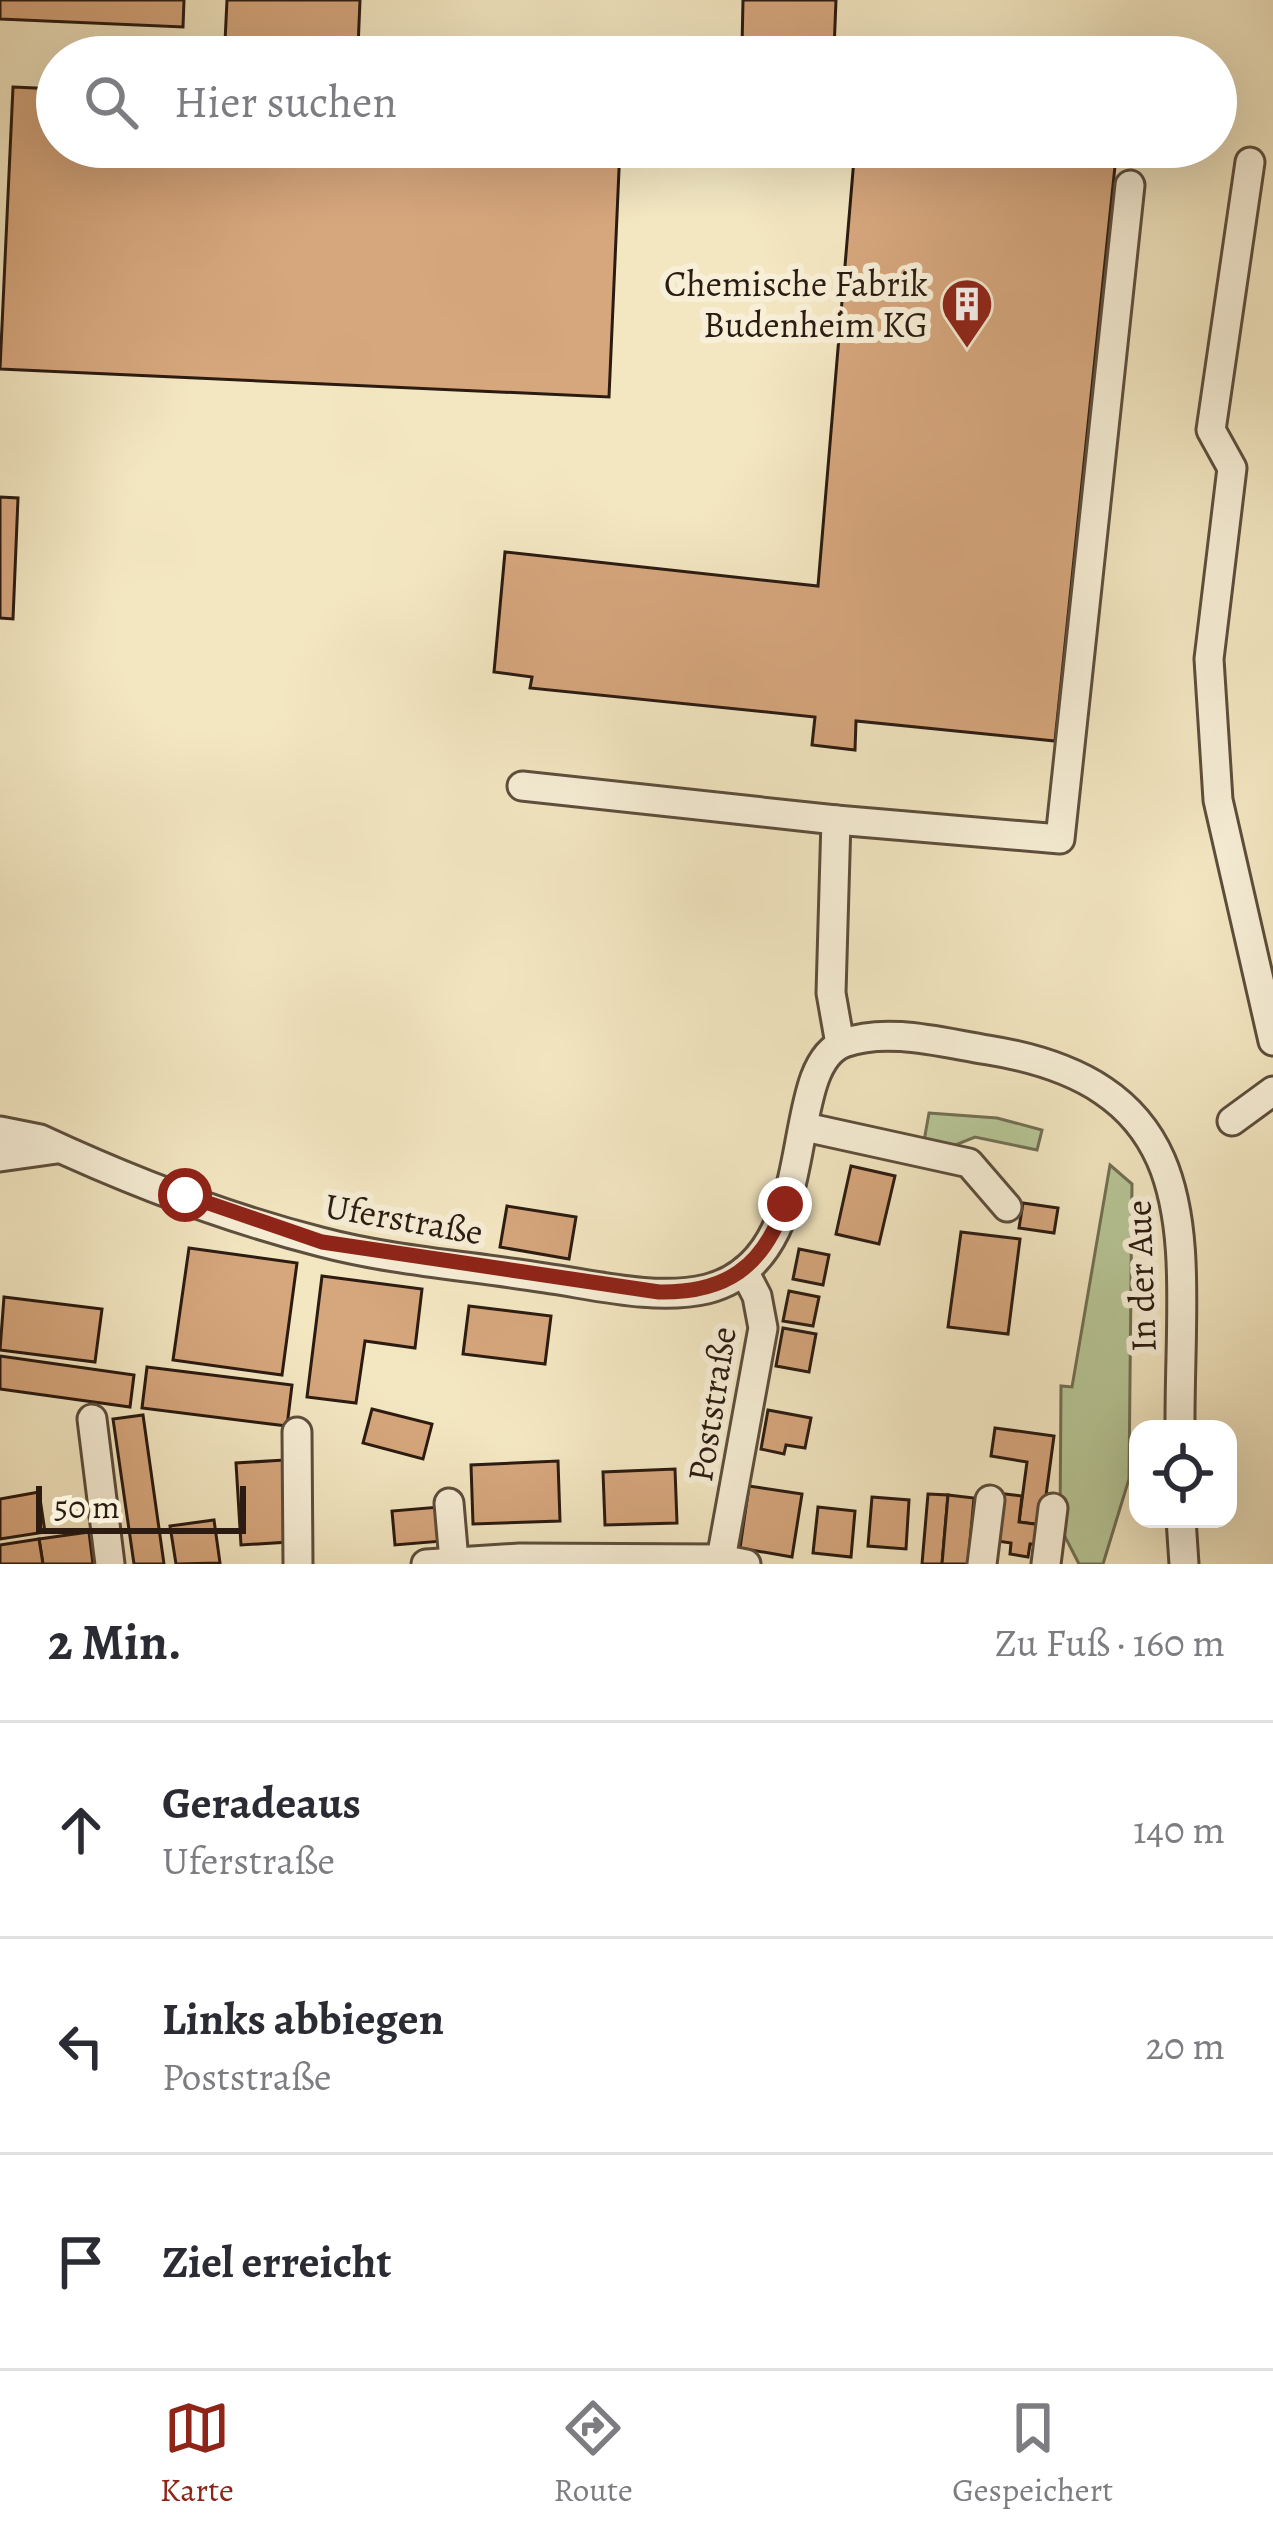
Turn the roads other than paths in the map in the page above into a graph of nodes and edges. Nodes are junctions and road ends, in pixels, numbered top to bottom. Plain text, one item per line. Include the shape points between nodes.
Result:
1 (1250, 162) dead end
2 (1130, 185) dead end
3 (522, 786) dead end
4 (836, 820) junction
5 (1273, 1041) edge
6 (840, 1044) junction
7 (1273, 1090) edge
8 (1232, 1121) dead end
9 (805, 1127) junction
10 (0, 1131) edge
11 (62, 1149) junction
12 (0, 1157) edge
13 (1007, 1207) dead end
14 (744, 1271) junction
15 (92, 1419) dead end
16 (1180, 1420) edge
17 (297, 1432) dead end
18 (990, 1500) dead end
19 (449, 1503) dead end
20 (1053, 1508) dead end
21 (1182, 1528) edge
22 (440, 1562) edge
23 (734, 1562) edge
24 (110, 1564) edge
25 (298, 1564) edge
26 (982, 1564) edge
27 (1046, 1564) edge
28 (1184, 1564) edge

1 - 5 street via 1211,430 1232,468 1209,659 1218,800
2 - 4 street via 1060,839
3 - 4 street
4 - 6 street via 831,992
6 - 9 street via 820,1066
6 - 16 street, In der Aue via 884,1035 1036,1058 1098,1084 1137,1118 1170,1171 1179,1215
7 - 8 street
9 - 13 street via 969,1163
9 - 14 street via 776,1229
10 - 11 street, Uferstraße
11 - 12 street, Uferstraße
11 - 14 street, Uferstraße via 322,1242 659,1292 706,1289
14 - 23 street, Poststraße via 763,1328
15 - 24 street
17 - 25 street
18 - 26 street
19 - 22 street
20 - 27 street
21 - 28 street
22 - 23 street

